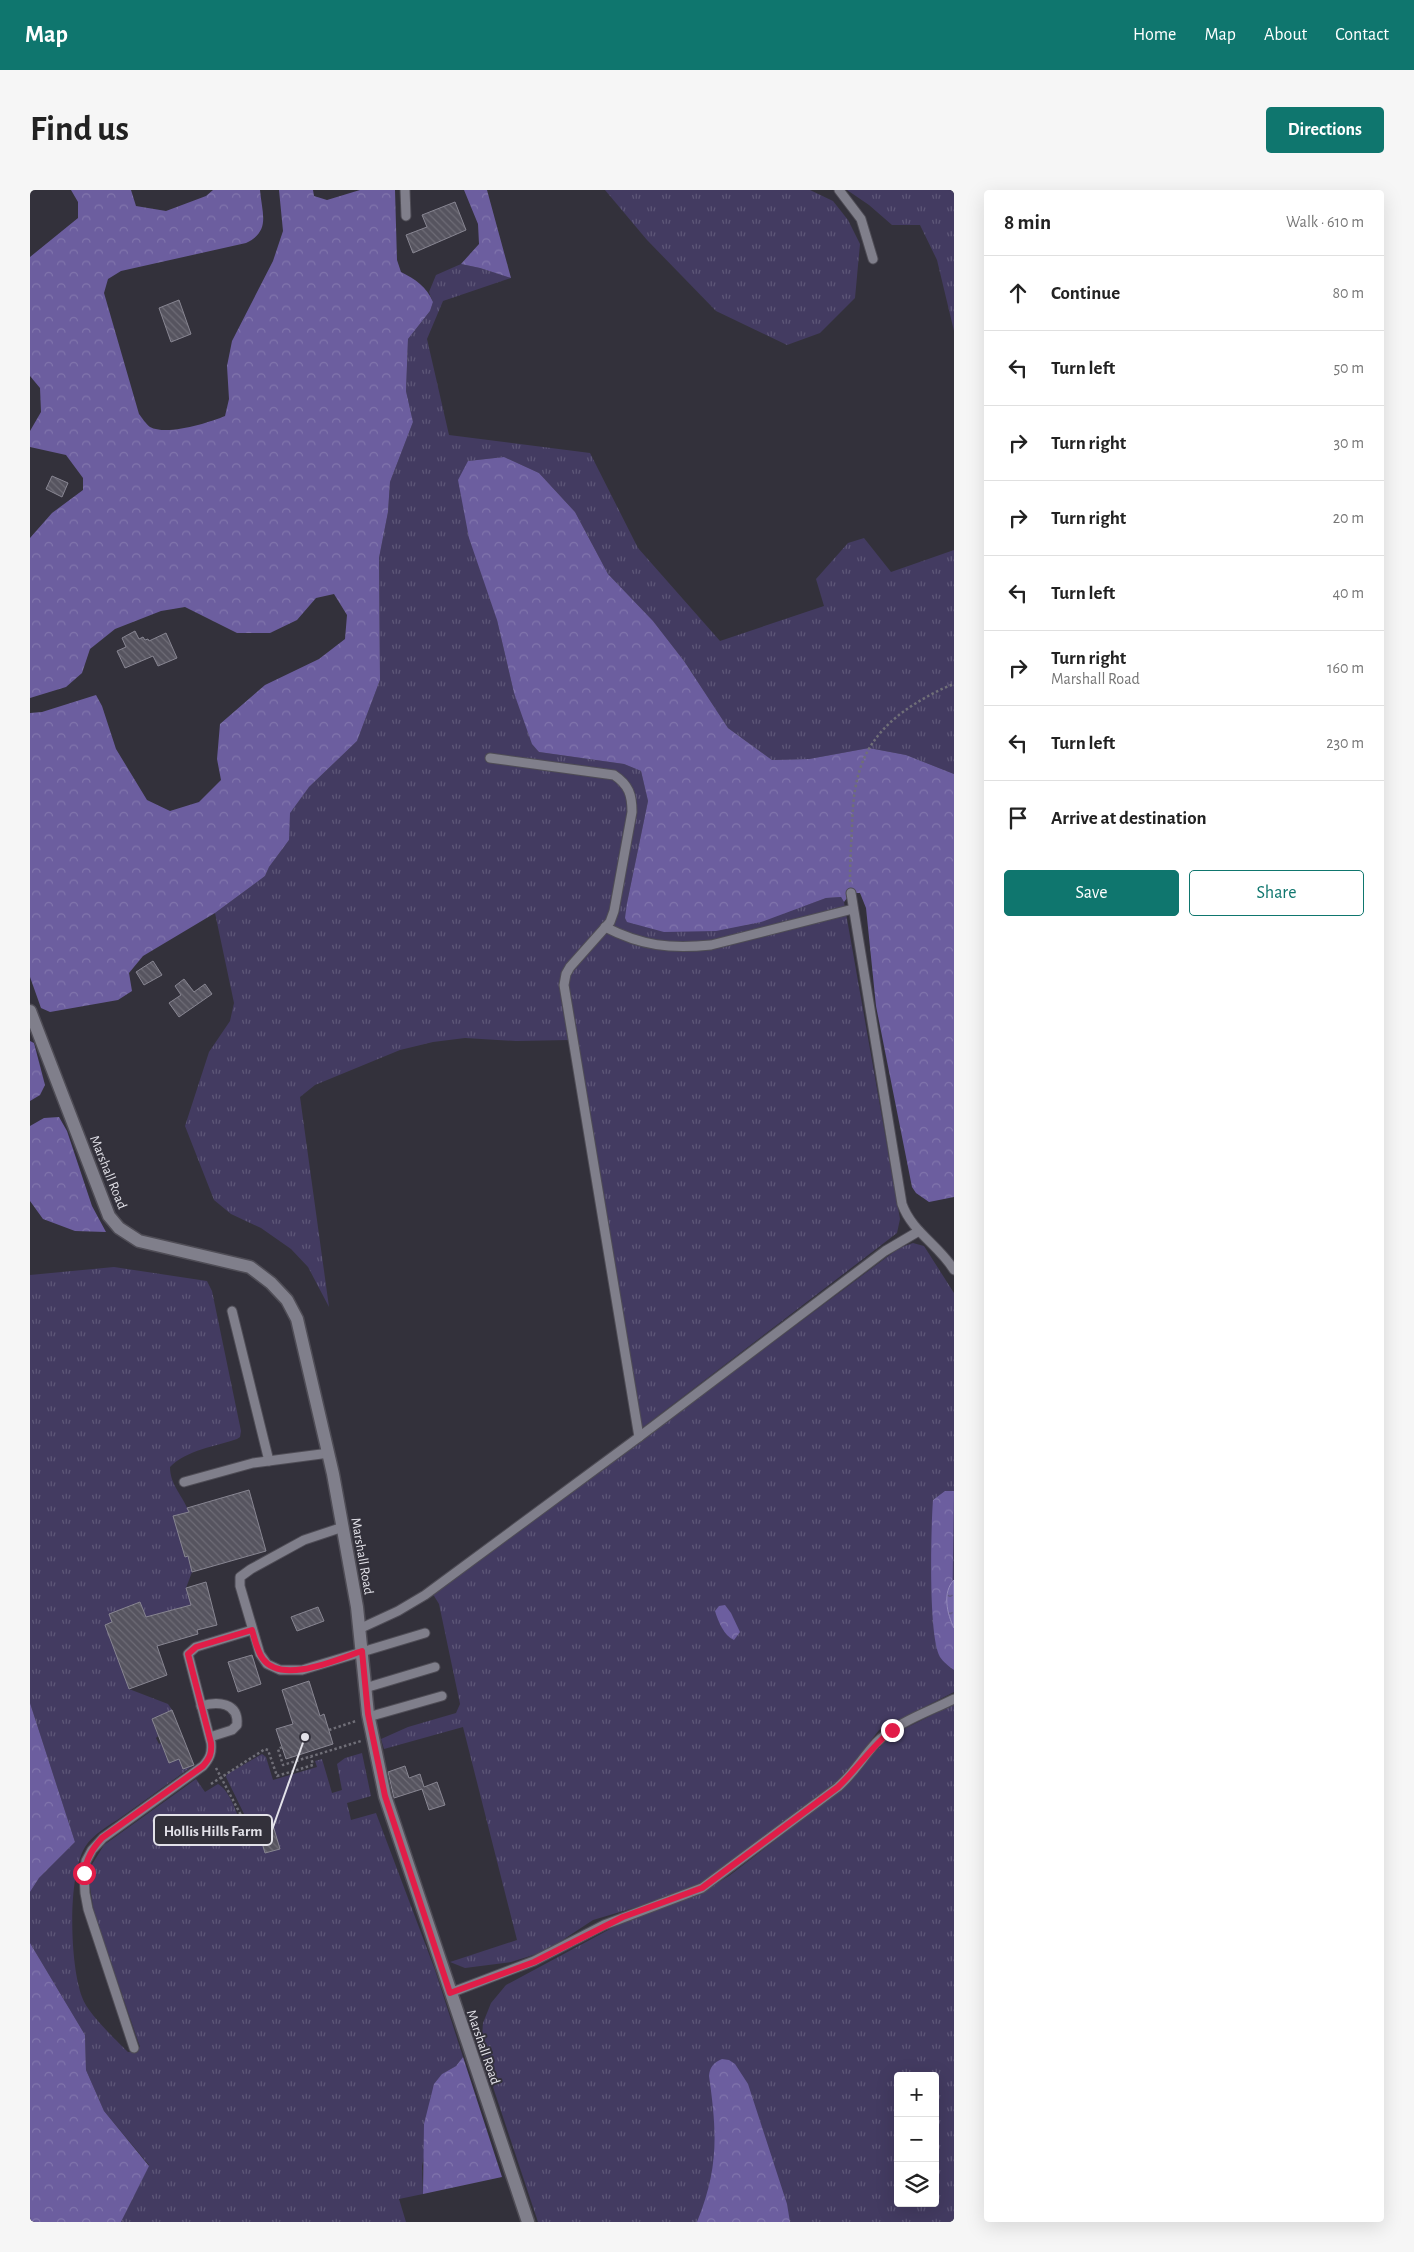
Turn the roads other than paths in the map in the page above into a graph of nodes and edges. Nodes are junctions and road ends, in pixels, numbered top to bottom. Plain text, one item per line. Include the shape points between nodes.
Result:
1 (405, 190) edge
2 (839, 190) edge
3 (406, 216) dead end
4 (873, 259) dead end
5 (490, 758) dead end
6 (851, 893) road end
7 (853, 909) junction
8 (606, 927) junction
9 (30, 1011) edge
10 (919, 1231) junction
11 (954, 1270) edge
12 (232, 1311) dead end
13 (639, 1437) junction
14 (329, 1453) junction
15 (269, 1461) junction
16 (184, 1482) dead end
17 (343, 1526) junction
18 (359, 1629) junction
19 (252, 1630) junction
20 (425, 1633) dead end
21 (362, 1651) junction
22 (435, 1667) dead end
23 (365, 1688) junction
24 (442, 1696) dead end
25 (954, 1699) edge
26 (201, 1706) junction
27 (368, 1717) junction
28 (210, 1737) junction
29 (450, 1993) junction
30 (134, 2048) dead end
31 (528, 2222) edge

1 - 3 lane
2 - 4 lane via 861,219
5 - 8 lane via 614,775 625,784 632,799 632,812 619,893
6 - 7 lane
7 - 8 lane via 740,939 688,947 653,946
7 - 10 lane via 901,1199
8 - 13 lane via 570,966 564,985
9 - 14 street, Marshall Road via 109,1216 119,1228 139,1240 250,1267 288,1300 298,1319
10 - 11 lane via 938,1248
10 - 13 lane via 885,1251
12 - 15 lane
13 - 18 lane via 425,1595
14 - 15 lane
14 - 17 street, Marshall Road
15 - 16 lane via 226,1469
17 - 18 street, Marshall Road
17 - 19 lane via 304,1540 240,1577
18 - 21 street, Marshall Road
19 - 21 lane via 263,1660 282,1670 302,1670
19 - 26 lane via 196,1647 188,1654
20 - 21 lane
21 - 23 street, Marshall Road
22 - 23 lane
23 - 27 street, Marshall Road
24 - 27 lane
25 - 29 lane via 892,1730 838,1787 702,1888 623,1917 534,1962
26 - 28 lane
26 - 28 lane via 222,1702 235,1712 238,1719 232,1730
27 - 29 street, Marshall Road via 385,1796
28 - 30 lane via 210,1759 102,1838 86,1861 88,1909
29 - 31 street, Marshall Road

